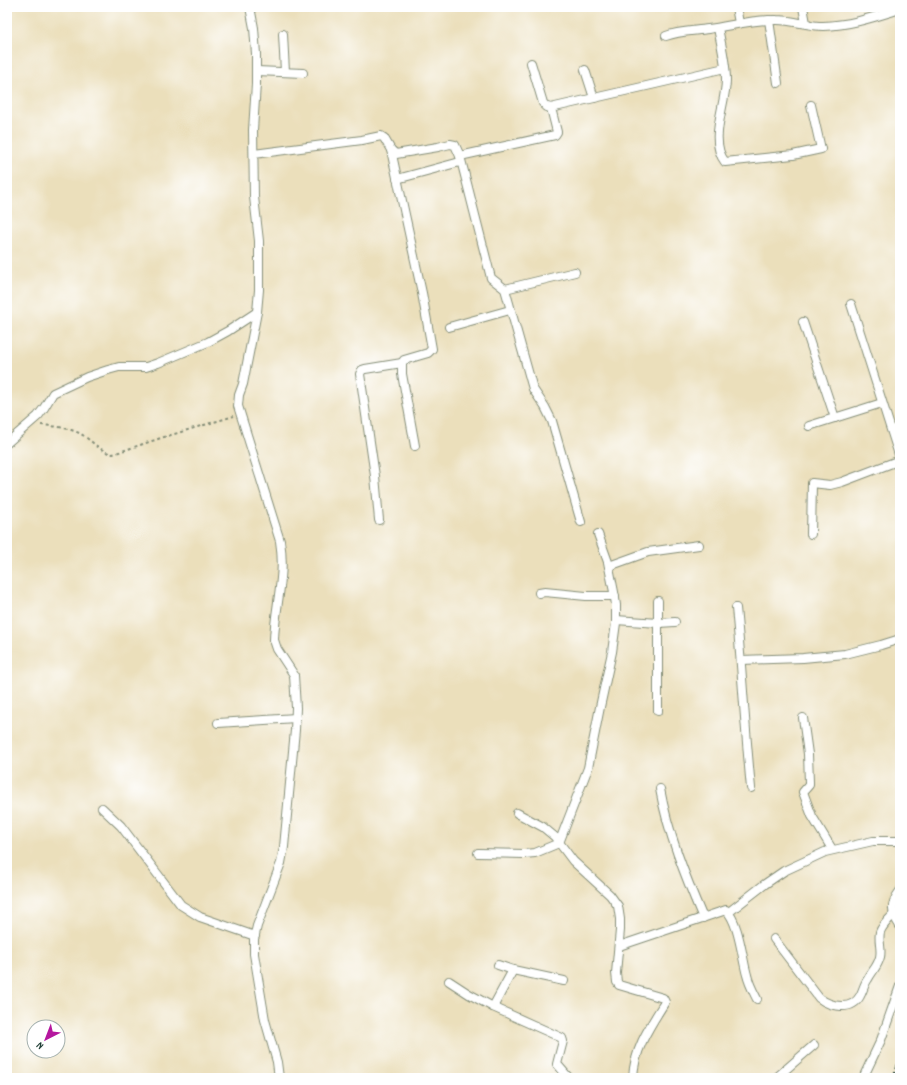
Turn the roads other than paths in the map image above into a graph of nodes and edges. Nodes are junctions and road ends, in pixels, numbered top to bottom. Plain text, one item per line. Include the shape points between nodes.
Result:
1 (250, 7) edge
2 (288, 7) edge
3 (301, 7) edge
4 (736, 7) edge
5 (803, 7) edge
6 (900, 9) edge
7 (769, 20) junction
8 (739, 23) junction
9 (806, 23) junction
10 (718, 28) junction
11 (283, 34) dead end
12 (666, 36) dead end
13 (531, 63) dead end
14 (725, 68) junction
15 (585, 70) dead end
16 (257, 71) junction
17 (285, 72) junction
18 (303, 73) dead end
19 (778, 83) dead end
20 (594, 98) junction
21 (811, 106) dead end
22 (551, 108) junction
23 (391, 150) junction
24 (254, 154) junction
25 (460, 159) junction
26 (397, 179) junction
27 (575, 272) dead end
28 (505, 289) junction
29 (851, 304) dead end
30 (510, 310) junction
31 (257, 312) junction
32 (803, 322) dead end
33 (450, 327) dead end
34 (402, 363) junction
35 (882, 403) junction
36 (835, 418) junction
37 (809, 426) dead end
38 (7, 443) edge
39 (415, 446) dead end
40 (900, 459) edge
41 (379, 520) dead end
42 (581, 522) dead end
43 (598, 534) dead end
44 (810, 534) dead end
45 (699, 545) dead end
46 (609, 566) junction
47 (539, 593) dead end
48 (615, 596) junction
49 (658, 600) dead end
50 (736, 608) dead end
51 (616, 620) junction
52 (676, 622) dead end
53 (658, 623) junction
54 (900, 639) edge
55 (741, 660) junction
56 (658, 711) dead end
57 (296, 718) junction
58 (803, 718) dead end
59 (218, 723) dead end
60 (751, 788) dead end
61 (660, 789) dead end
62 (102, 808) dead end
63 (517, 813) dead end
64 (900, 841) edge
65 (559, 843) junction
66 (832, 849) junction
67 (478, 853) dead end
68 (900, 891) edge
69 (729, 912) junction
70 (893, 915) junction
71 (703, 918) junction
72 (900, 926) edge
73 (255, 936) junction
74 (774, 939) dead end
75 (619, 946) junction
76 (498, 965) dead end
77 (513, 970) junction
78 (449, 981) dead end
79 (564, 981) dead end
80 (900, 986) edge
81 (756, 999) dead end
82 (493, 1007) junction
83 (814, 1045) dead end
84 (279, 1078) edge
85 (569, 1078) edge
86 (633, 1078) edge
87 (776, 1078) edge
88 (863, 1078) edge

1 - 16 street
2 - 3 street
4 - 8 street
5 - 9 street
6 - 9 street via 862,21 822,26
7 - 8 street
7 - 9 street
7 - 19 street
8 - 10 street
10 - 12 street
10 - 14 street
11 - 17 street
13 - 22 street via 543,103
14 - 20 street
14 - 21 street via 726,80 718,134 718,144 725,162 793,155 821,149
15 - 20 street
16 - 17 street
16 - 24 street
17 - 18 street
20 - 22 street
22 - 25 street via 557,132 555,135
23 - 24 street via 380,136
23 - 25 street via 396,154 450,144 454,145
23 - 26 street
24 - 31 street via 254,197 259,241
25 - 26 street
25 - 28 street via 492,278
26 - 34 street via 432,349
27 - 28 street
28 - 30 street
29 - 35 street
30 - 33 street
30 - 42 street via 533,389 552,421
31 - 38 street via 208,342 158,363 146,367 114,369 87,376 64,387 53,393 44,408
31 - 57 street via 238,406 280,541 283,563 274,640 294,675
32 - 36 street
34 - 39 street
34 - 41 street via 365,369 360,374
35 - 36 street
35 - 40 street
36 - 37 street
40 - 44 street via 842,482 830,485 812,483
43 - 46 street
45 - 46 street via 648,552
46 - 48 street
47 - 48 street
48 - 51 street
49 - 53 street
50 - 55 street
51 - 53 street
51 - 65 street via 612,652 588,768
52 - 53 street
53 - 56 street
54 - 55 street via 845,654
55 - 60 street
57 - 59 street
57 - 73 street via 284,848
58 - 66 street via 809,785 803,792 812,816
61 - 71 street via 677,851
62 - 73 street via 121,826 181,905 200,917
63 - 65 street via 543,827
64 - 66 street via 873,841
65 - 67 street via 535,853
65 - 75 street via 573,861 610,895 618,906
66 - 69 street via 784,871
68 - 70 street via 892,909
69 - 71 street via 726,910
69 - 81 street
70 - 72 street
70 - 74 street via 880,931 878,963 860,997 850,1005 825,1003 819,998
71 - 75 street
73 - 84 street via 254,954 265,1020
75 - 86 street via 616,973 619,985 663,998 665,1002 642,1040 633,1069
76 - 77 street
77 - 79 street
77 - 82 street
78 - 82 street
80 - 88 street via 881,1040
82 - 85 street via 562,1038 557,1064
83 - 87 street

